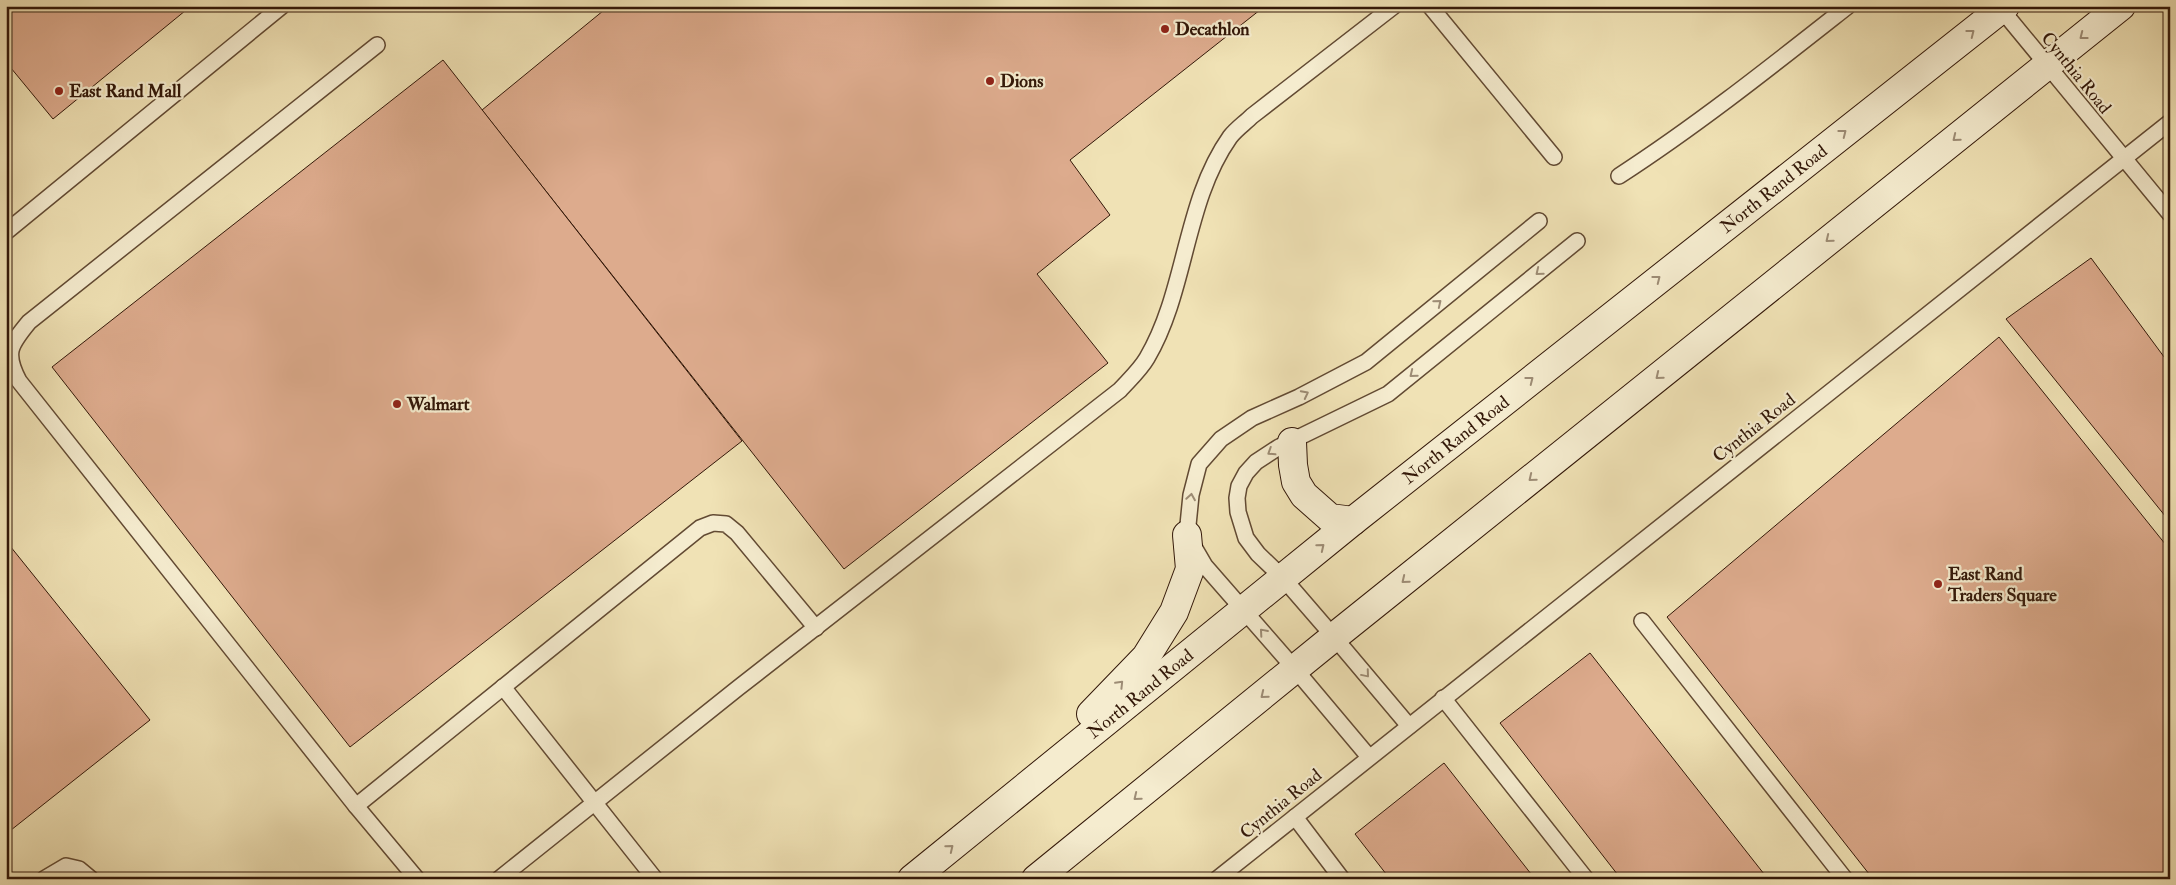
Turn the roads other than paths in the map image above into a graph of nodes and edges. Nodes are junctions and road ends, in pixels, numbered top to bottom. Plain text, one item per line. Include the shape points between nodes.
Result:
1 (282, 6) edge
2 (1394, 6) edge
3 (1430, 6) edge
4 (1848, 6) edge
5 (2121, 6) edge
6 (2003, 8) edge
7 (378, 45) dead end
8 (2046, 66) junction
9 (2170, 122) edge
10 (1554, 157) dead end
11 (2123, 159) junction
12 (1619, 176) dead end
13 (2170, 214) edge
14 (1539, 221) dead end
15 (6, 232) edge
16 (1577, 241) dead end
17 (1292, 442) junction
18 (1353, 521) junction
19 (1187, 535) junction
20 (1283, 578) junction
21 (1243, 609) junction
22 (1642, 621) dead end
23 (816, 628) junction
24 (1334, 637) junction
25 (1295, 669) junction
26 (503, 687) junction
27 (1443, 698) junction
28 (1409, 726) junction
29 (1369, 757) junction
30 (596, 803) junction
31 (356, 806) junction
32 (1001, 807) junction
33 (1295, 817) junction
34 (44, 879) edge
35 (91, 879) edge
36 (416, 879) edge
37 (499, 879) edge
38 (655, 879) edge
39 (912, 879) edge
40 (1036, 879) edge
41 (1217, 879) edge
42 (1342, 879) edge
43 (1586, 879) edge
44 (1845, 879) edge

1 - 15 lane
2 - 23 lane via 1252,116 1231,136 1216,159 1158,337 1146,360 1120,390
3 - 10 lane
4 - 12 lane via 1666,146
5 -> 8 main road
6 - 8 lane, Cynthia Road
18 -> 6 main road, North Rand Road
7 - 31 lane via 29,322 9,354 19,382
8 - 11 lane, Cynthia Road
8 -> 24 main road
9 - 11 lane, Cynthia Road
11 - 13 lane
11 - 27 lane, Cynthia Road
19 -> 14 lane via 1198,464 1221,438 1252,418 1366,362
16 -> 17 lane via 1388,394
17 - 18 main road via 1296,482 1304,495 1330,518
17 -> 20 lane via 1256,462 1246,473 1237,498 1246,538
20 -> 18 main road, North Rand Road
19 - 21 lane via 1205,566
32 -> 19 main road via 1146,657 1174,612 1190,569
20 - 21 main road, North Rand Road
20 - 24 lane
25 -> 21 lane
21 - 32 main road, North Rand Road
22 - 44 lane
23 - 26 lane via 737,533 726,524 713,523 700,528 646,570
23 - 30 lane
24 - 25 main road
24 -> 28 lane
25 - 29 lane
25 -> 40 main road
26 - 30 lane
26 - 31 lane
27 - 28 lane, Cynthia Road
27 - 43 lane
28 - 29 lane, Cynthia Road
29 - 33 lane, Cynthia Road
30 - 37 lane
30 - 38 lane
31 - 36 lane
39 -> 32 main road, North Rand Road
33 - 41 lane, Cynthia Road
33 - 42 lane
34 - 35 lane via 66,866 79,869

